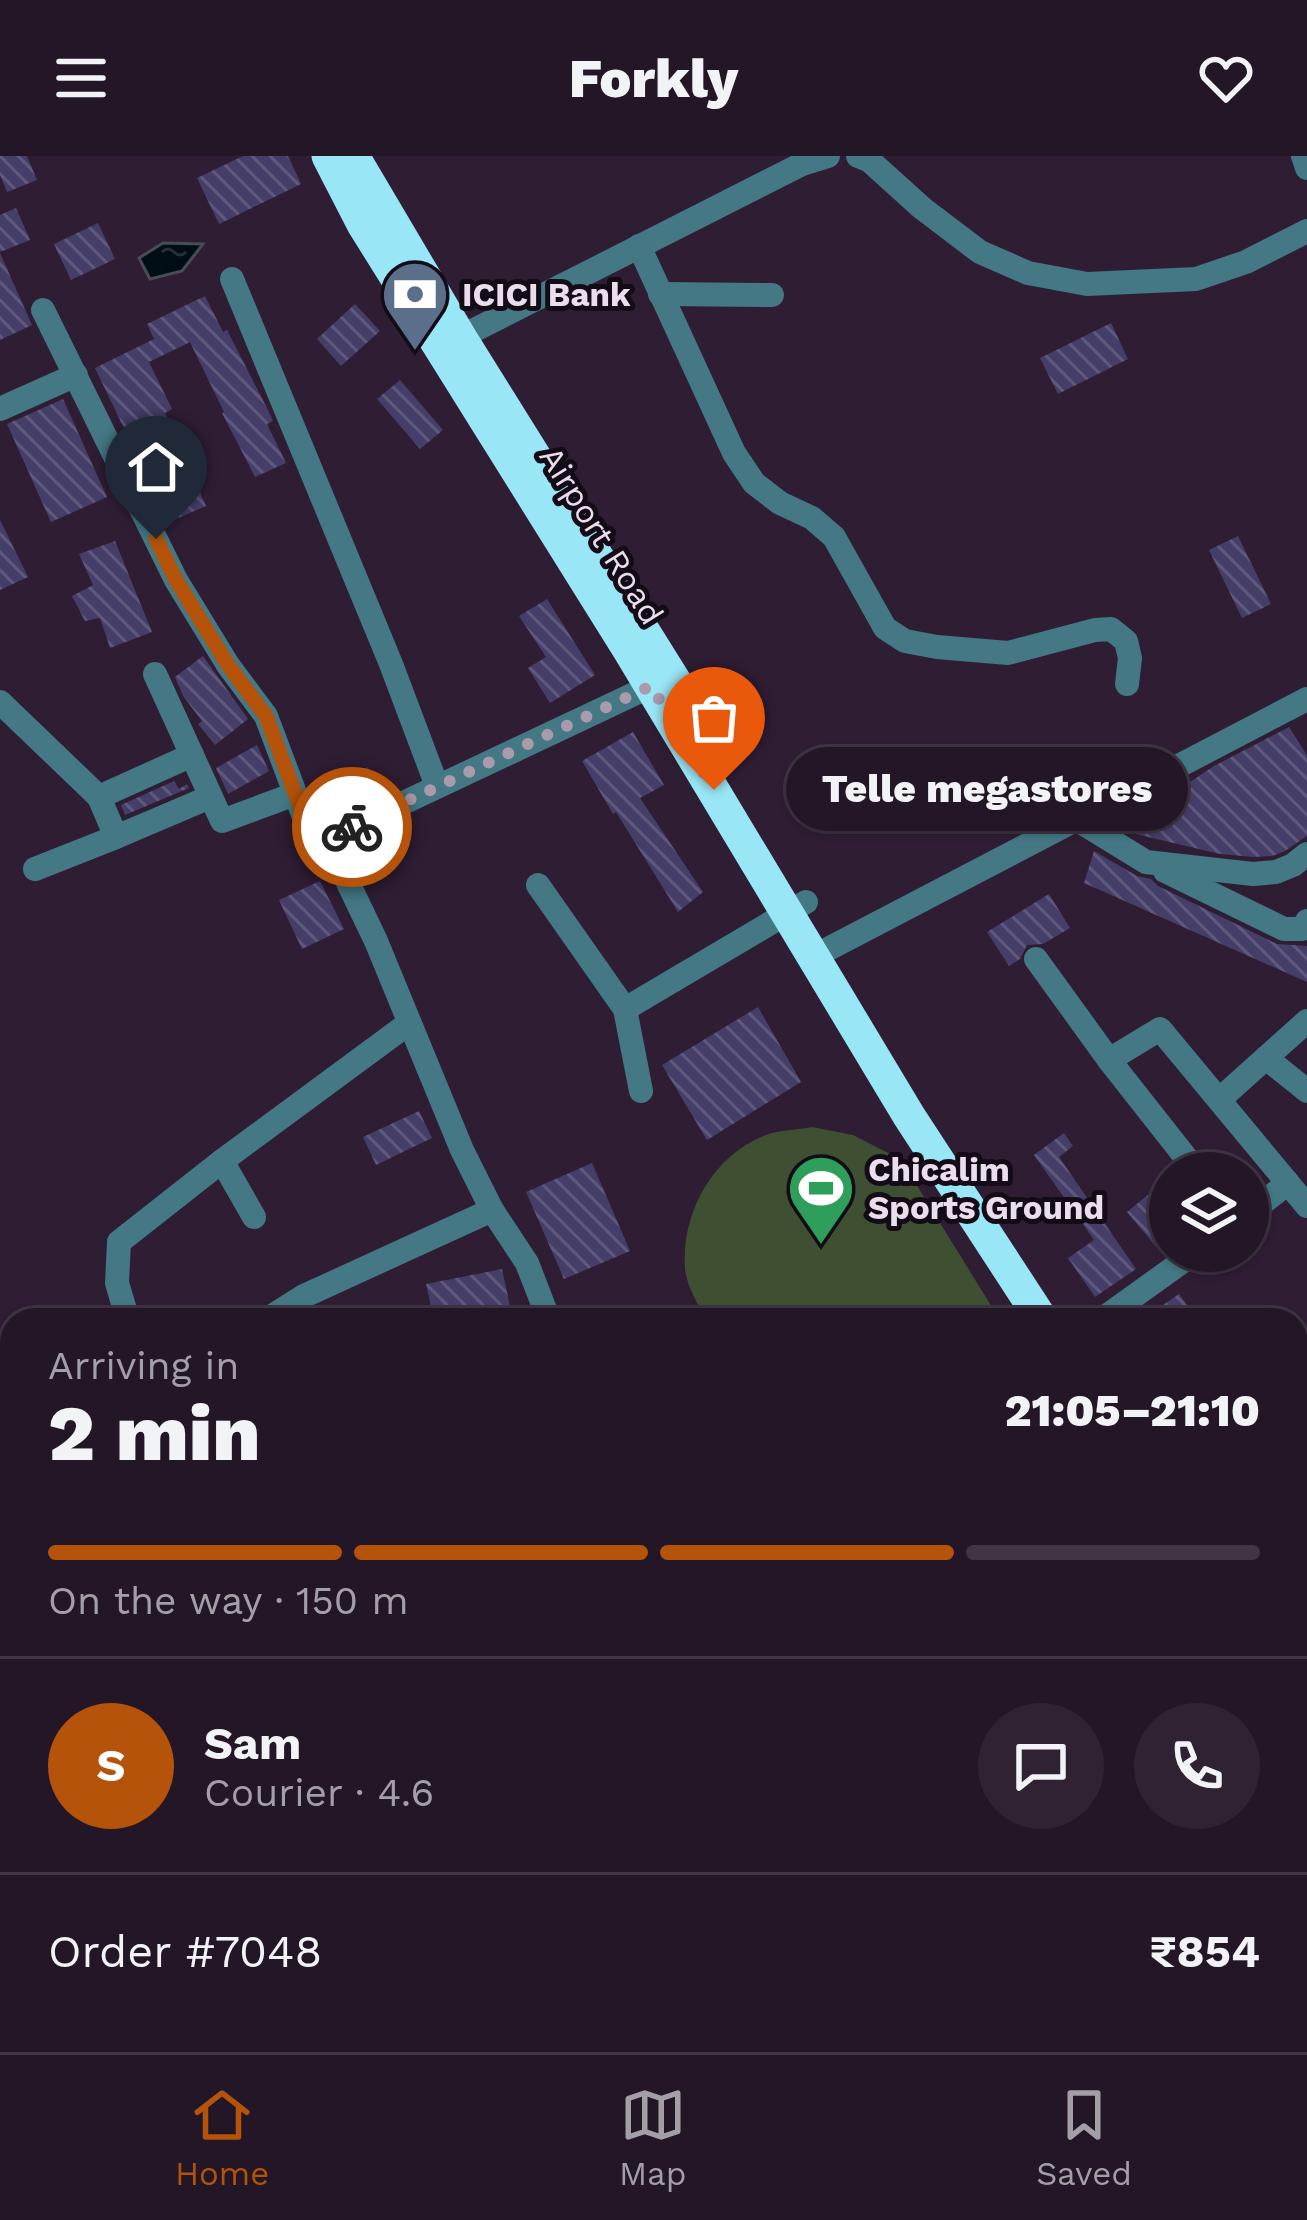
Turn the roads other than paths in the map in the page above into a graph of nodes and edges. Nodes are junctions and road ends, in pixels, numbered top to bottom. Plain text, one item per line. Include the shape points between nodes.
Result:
1 (328, 156) edge
2 (353, 156) edge
3 (828, 156) edge
4 (858, 156) edge
5 (1303, 156) edge
6 (1307, 168) edge
7 (1307, 231) edge
8 (638, 246) junction
9 (232, 279) dead end
10 (660, 294) junction
11 (772, 295) dead end
12 (44, 310) dead end
13 (450, 342) junction
14 (76, 375) junction
15 (0, 409) edge
16 (155, 674) dead end
17 (1127, 684) dead end
18 (651, 686) junction
19 (1307, 699) edge
20 (0, 702) edge
21 (192, 755) junction
22 (437, 786) junction
23 (295, 794) junction
24 (99, 797) junction
25 (210, 797) junction
26 (1076, 819) junction
27 (116, 837) junction
28 (327, 839) junction
29 (1307, 854) edge
30 (1146, 862) junction
31 (34, 869) dead end
32 (538, 885) dead end
33 (797, 907) junction
34 (1307, 921) edge
35 (830, 948) junction
36 (1036, 959) dead end
37 (625, 1009) junction
38 (1307, 1021) edge
39 (409, 1023) junction
40 (1266, 1058) junction
41 (1109, 1060) junction
42 (640, 1091) dead end
43 (1307, 1091) edge
44 (1219, 1100) junction
45 (1181, 1152) edge
46 (222, 1161) junction
47 (1288, 1184) junction
48 (1269, 1198) edge
49 (1307, 1206) edge
50 (492, 1210) junction
51 (254, 1216) dead end
52 (1168, 1272) edge
53 (125, 1308) edge
54 (285, 1308) edge
55 (544, 1308) edge
56 (1034, 1308) edge
57 (1052, 1308) edge
58 (1118, 1308) edge

1 - 13 highway, Airport Road via 363,224
2 - 13 highway, Airport Road
3 - 8 street
4 - 7 street via 980,251 1028,273 1088,284 1196,279
5 - 6 street
8 - 10 street
8 - 13 street
9 - 22 street
10 - 11 street
10 - 17 street via 754,483 834,537 885,628 905,641 1008,653 1112,629 1126,640
12 - 14 street
13 - 18 highway, Airport Road
13 - 33 highway, Airport Road via 634,614
14 - 15 street
14 - 23 street via 176,580 266,716
16 - 21 street
18 - 22 street
18 - 33 highway, Airport Road
19 - 26 street
20 - 24 street
21 - 24 street
21 - 25 street
22 - 28 street
23 - 25 street via 222,821
23 - 28 street via 307,825
24 - 27 street
25 - 27 street
26 - 30 street
26 - 35 street
27 - 31 street
28 - 39 street
29 - 30 street via 1293,866 1253,874
30 - 34 street via 1284,929
32 - 37 street
33 - 35 highway, Airport Road
33 - 37 street
33 - 56 highway, Airport Road via 909,1116
35 - 57 highway, Airport Road
36 - 41 street
37 - 42 street
38 - 40 street
39 - 46 street
39 - 50 street
40 - 43 street
40 - 44 street
41 - 44 street via 1160,1029
41 - 45 street
44 - 47 street
46 - 51 street
46 - 53 street via 118,1242
47 - 48 street
47 - 49 street
50 - 54 street
50 - 55 street
52 - 58 street

